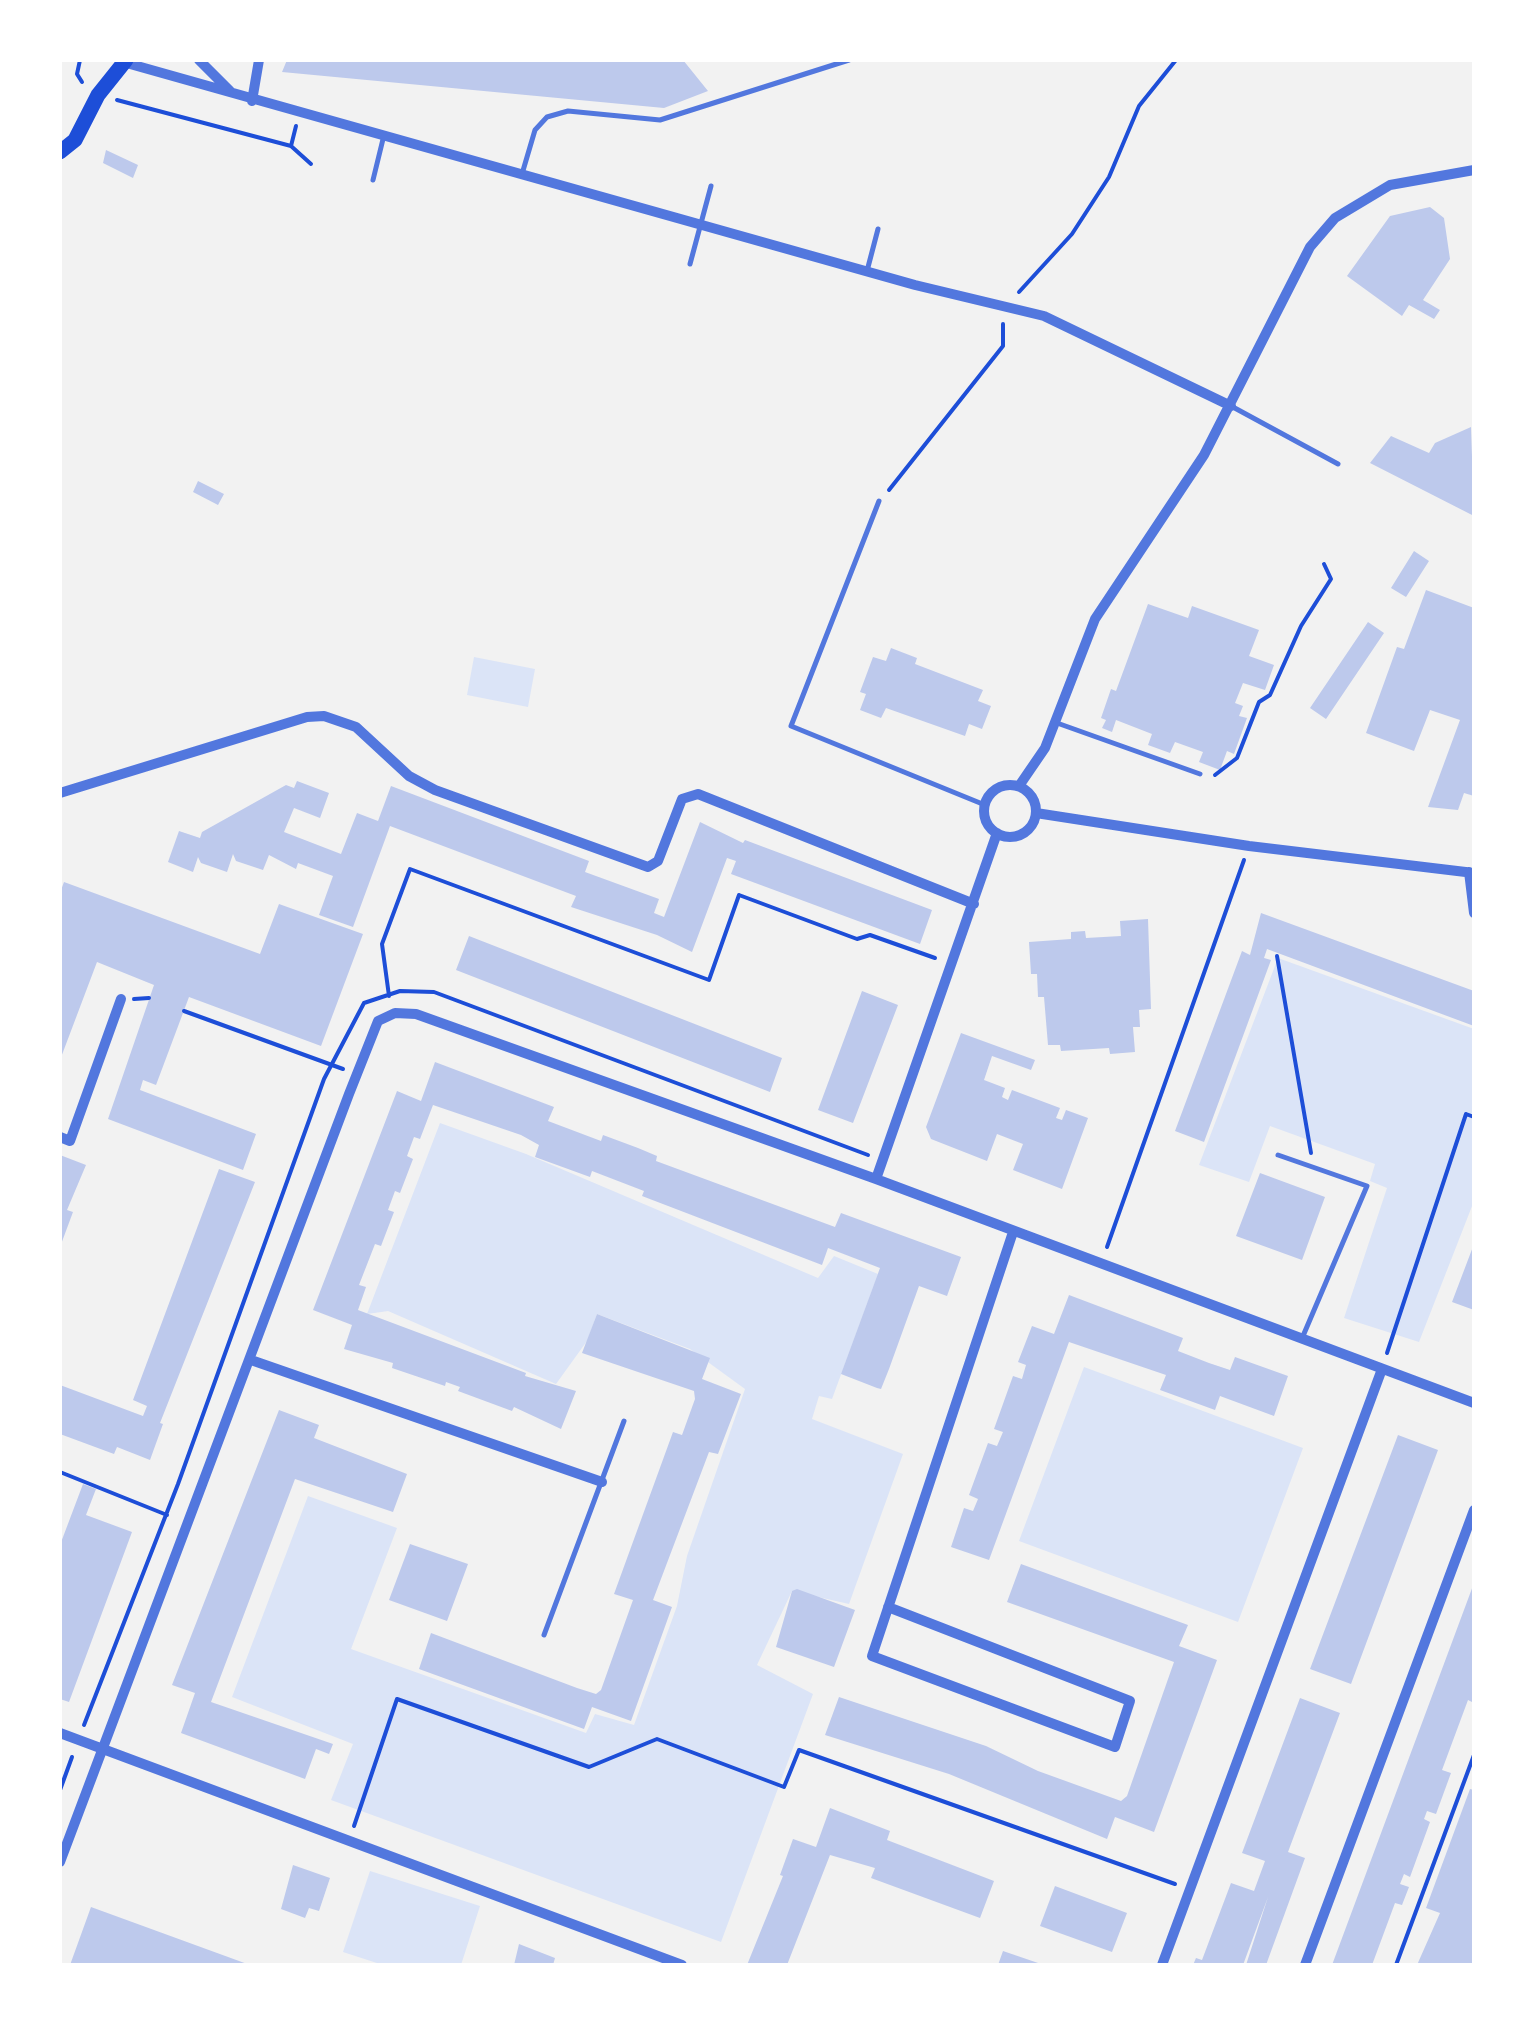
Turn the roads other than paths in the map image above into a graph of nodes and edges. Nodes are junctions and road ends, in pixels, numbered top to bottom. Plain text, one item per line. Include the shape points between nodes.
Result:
1 (199, 60) edge
2 (260, 60) edge
3 (849, 60) edge
4 (124, 61) edge
5 (235, 94) junction
6 (252, 101) junction
7 (384, 136) junction
8 (60, 152) edge
9 (1474, 170) edge
10 (522, 174) junction
11 (373, 180) dead end
12 (711, 186) dead end
13 (701, 224) junction
14 (878, 230) dead end
15 (690, 264) dead end
16 (867, 271) junction
17 (1231, 406) junction
18 (1338, 464) dead end
19 (880, 502) road end
20 (1055, 722) junction
21 (1200, 774) road end
22 (1019, 786) junction
23 (60, 793) edge
24 (985, 805) junction
25 (1036, 813) junction
26 (997, 832) junction
27 (1472, 872) edge
28 (974, 904) junction
29 (1474, 913) edge
30 (121, 999) dead end
31 (60, 1137) edge
32 (1278, 1155) dead end
33 (876, 1179) junction
34 (1013, 1232) junction
35 (1302, 1339) junction
36 (252, 1360) junction
37 (1382, 1369) junction
38 (1474, 1403) edge
39 (624, 1421) dead end
40 (602, 1482) junction
41 (1474, 1510) edge
42 (888, 1607) junction
43 (544, 1635) dead end
44 (60, 1733) edge
45 (105, 1749) junction
46 (60, 1862) edge
47 (682, 1965) edge
48 (1162, 1965) edge
49 (1305, 1965) edge

1 - 5 street
2 - 6 street
3 - 10 lane via 660,120 568,111 547,117 534,130
4 - 5 street
4 - 8 main road via 75,140
5 - 6 street
6 - 7 street
7 - 10 street
7 - 11 lane
9 - 17 street via 1390,185 1336,218 1310,247
10 - 13 street
12 - 13 lane
13 - 15 lane
13 - 16 street
14 - 16 lane
16 - 17 street via 1044,316
17 - 18 lane
17 - 20 street via 1095,619
19 - 24 lane via 791,726
20 - 21 lane
20 - 22 street
22 - 24 street via 1002,786
22 - 25 street via 1032,797
23 - 28 street via 324,716 356,728 409,776 435,790 648,867 658,861 682,799 698,794
24 - 26 street
25 - 26 street via 1022,834
25 - 27 street
26 - 28 street
27 - 29 street
28 - 33 street
30 - 31 street via 70,1141
32 - 35 lane via 1367,1186
33 - 34 street
33 - 36 street via 395,1012 378,1021 356,1074
34 - 35 street
34 - 42 street
35 - 37 street
36 - 40 street
36 - 45 street
37 - 38 street
37 - 48 street
39 - 40 lane
40 - 43 lane
41 - 49 street
42 - 42 street via 872,1656 1115,1748 1130,1700
44 - 45 street
45 - 46 street
45 - 47 street

